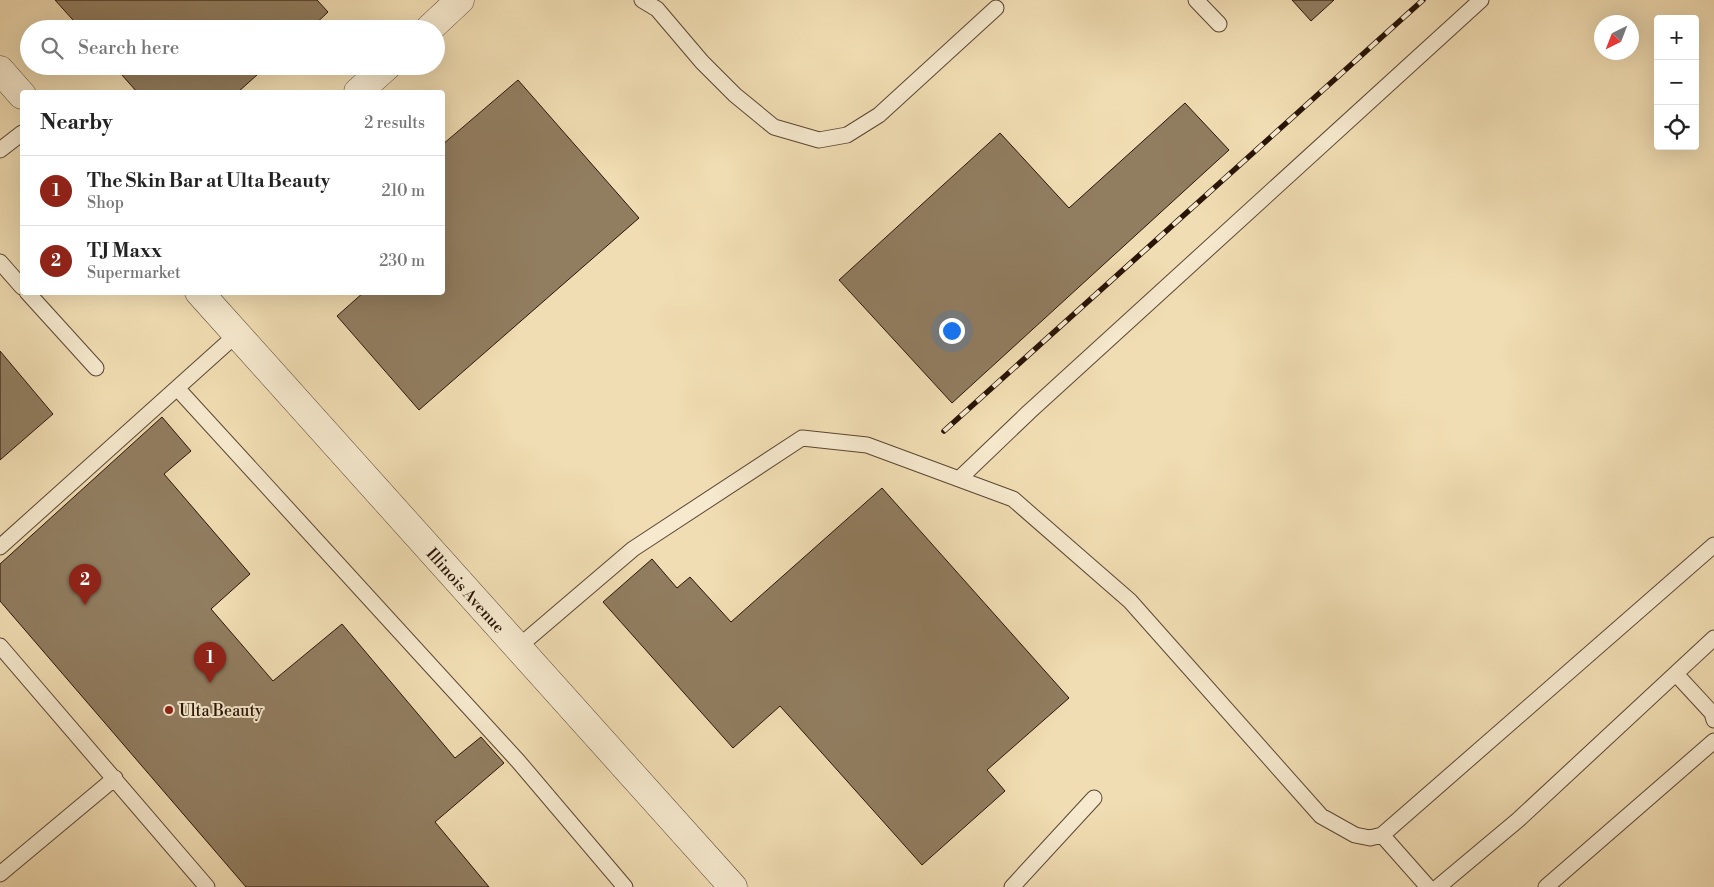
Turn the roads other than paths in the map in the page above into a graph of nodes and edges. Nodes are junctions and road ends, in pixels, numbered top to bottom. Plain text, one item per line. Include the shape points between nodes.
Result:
1 (460, 0) edge
2 (642, 0) edge
3 (1196, 0) edge
4 (1481, 0) edge
5 (996, 8) dead end
6 (438, 20) edge
7 (1218, 24) dead end
8 (0, 70) edge
9 (377, 75) edge
10 (360, 90) edge
11 (20, 93) edge
12 (20, 135) edge
13 (0, 150) edge
14 (0, 262) edge
15 (20, 285) edge
16 (30, 295) edge
17 (202, 295) edge
18 (236, 334) junction
19 (96, 368) dead end
20 (177, 388) junction
21 (959, 479) junction
22 (1714, 545) edge
23 (0, 547) edge
24 (1714, 638) edge
25 (0, 646) edge
26 (517, 648) junction
27 (1676, 674) junction
28 (1714, 720) edge
29 (1714, 741) edge
30 (115, 778) junction
31 (1094, 798) dead end
32 (1382, 835) junction
33 (0, 874) edge
34 (207, 887) edge
35 (625, 887) edge
36 (733, 887) edge
37 (1012, 887) edge
38 (1428, 887) edge
39 (1438, 887) edge
40 (1546, 887) edge

1 - 6 street
2 - 5 lane via 657,9 735,95 774,127 819,140 847,135 879,115
3 - 7 lane
4 - 21 lane
8 - 11 street
9 - 10 street
12 - 13 lane
14 - 15 lane
16 - 19 lane
17 - 18 street, Illinois Avenue
18 - 20 lane
18 - 26 street, Illinois Avenue
20 - 23 lane
20 - 35 lane via 512,754
21 - 26 lane via 867,445 802,438 633,549
21 - 32 lane via 1013,500 1130,601 1321,816 1355,835 1370,838
22 - 32 lane
24 - 27 lane
25 - 30 lane
26 - 36 street, Illinois Avenue
27 - 28 lane via 1712,713
27 - 39 lane via 1518,820
29 - 40 lane
30 - 33 lane
30 - 34 lane
31 - 37 lane
32 - 38 lane

